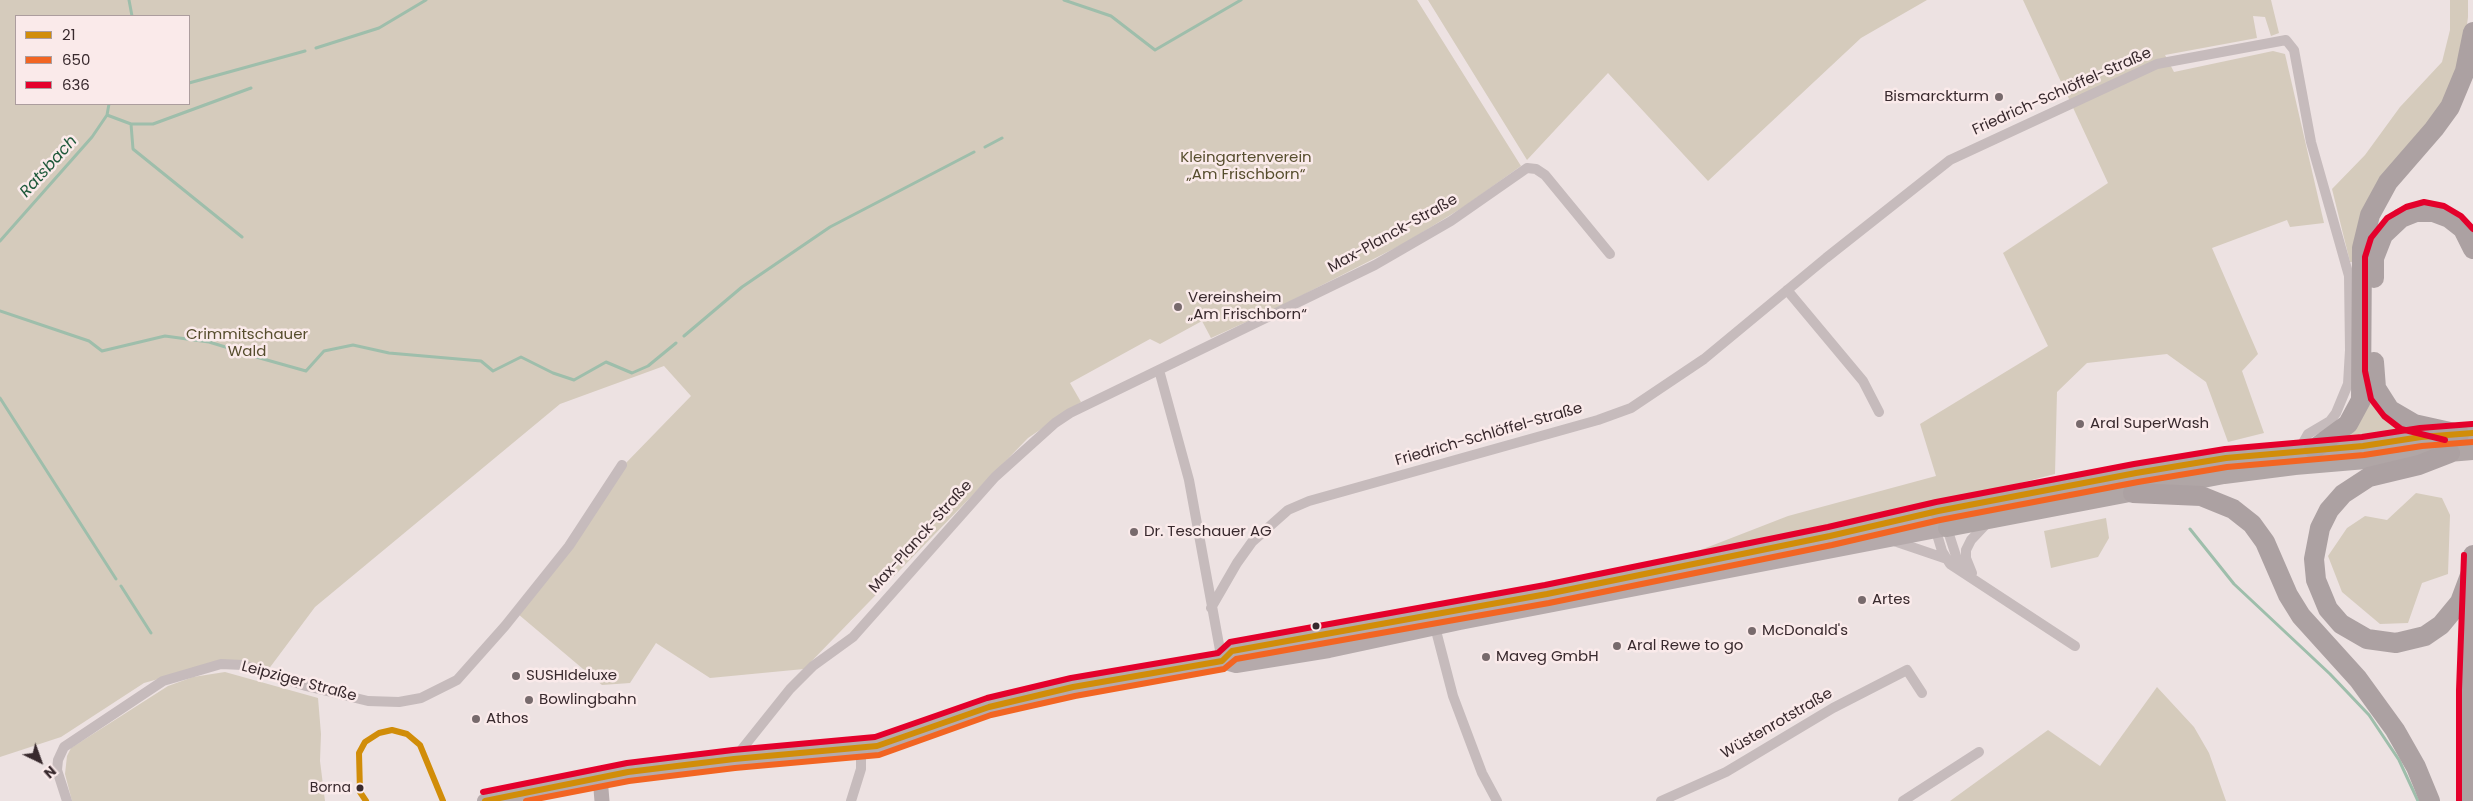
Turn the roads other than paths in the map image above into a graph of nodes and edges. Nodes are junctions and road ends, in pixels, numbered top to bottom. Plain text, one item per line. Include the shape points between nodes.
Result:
1 (2473, 32) edge
2 (2473, 249) edge
3 (1610, 254) dead end
4 (1786, 290) junction
5 (1159, 370) junction
6 (1879, 412) dead end
7 (2463, 445) edge
8 (2306, 449) junction
9 (622, 464) dead end
10 (2133, 493) junction
11 (1938, 511) junction
12 (1991, 520) junction
13 (1942, 530) junction
14 (1891, 540) junction
15 (2473, 555) edge
16 (1946, 560) junction
17 (2472, 570) edge
18 (1975, 581) junction
19 (1211, 608) junction
20 (1434, 621) junction
21 (2075, 646) dead end
22 (1222, 661) junction
23 (1922, 693) dead end
24 (860, 748) junction
25 (1979, 752) dead end
26 (734, 759) junction
27 (600, 777) junction
28 (66, 801) edge
29 (485, 801) edge
30 (602, 801) edge
31 (850, 801) edge
32 (1497, 801) edge
33 (1661, 801) edge
34 (1903, 801) edge
35 (2430, 801) edge
36 (2468, 801) edge

1 - 8 highway via 2465,71 2450,106 2388,182 2370,215 2362,248 2361,400 2348,424
2 - 7 highway via 2468,236 2456,223 2441,214 2424,211 2394,223 2379,242 2374,258 2374,371 2379,396 2405,421
3 - 5 street, Max-Planck-Straße via 1545,175 1527,168 1451,221 1375,265
4 - 6 street via 1863,381
4 - 8 street, Friedrich-Schlöffel-Straße via 1950,160 2157,64 2286,40 2294,50 2312,142 2349,276 2348,384 2330,421 2308,434
4 - 19 street, Friedrich-Schlöffel-Straße via 1704,359 1631,408 1579,426 1309,501 1288,510 1252,542
5 - 19 street via 1189,480
5 - 26 street, Max-Planck-Straße via 1070,413 1023,450 995,477 853,637 813,666 790,690
7 - 8 highway via 2422,437 2363,446
7 - 10 highway via 2224,475
7 - 17 highway via 2419,465 2369,477 2342,494 2324,518 2316,538 2314,559 2316,580 2328,609 2341,624 2366,639 2396,643 2424,636 2441,625 2460,602
8 - 11 highway via 2184,464
9 - 28 street, Leipziger Straße via 569,546 457,680 421,698 398,702 368,701 306,686 243,665 221,664 163,681 64,747 57,770
10 - 12 highway
10 - 35 highway via 2200,496 2228,506 2252,524 2265,542 2288,595 2301,616 2358,679 2392,724
11 - 13 street
11 - 20 main road
12 - 13 highway
12 - 18 street via 1970,540 1966,550
13 - 14 main road
13 - 16 street
13 - 18 street via 1957,559
14 - 16 street
14 - 20 main road
15 - 17 highway
16 - 18 street
17 - 36 highway
18 - 21 street
19 - 22 street
20 - 22 main road via 1232,651
20 - 32 street via 1453,696 1482,773
22 - 24 main road via 1030,696 989,707 889,743
23 - 33 street, Wüstenrotstraße via 1907,670 1833,708 1726,772
24 - 26 main road
24 - 31 street via 861,769
25 - 34 street
26 - 27 main road
27 - 29 main road
27 - 30 main road

